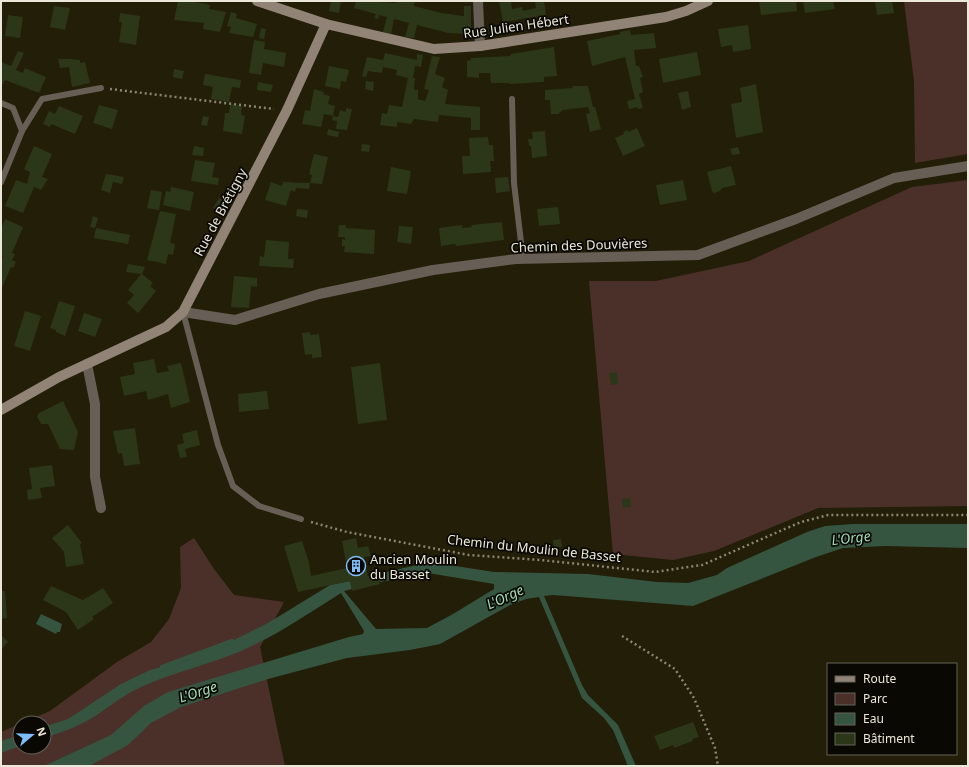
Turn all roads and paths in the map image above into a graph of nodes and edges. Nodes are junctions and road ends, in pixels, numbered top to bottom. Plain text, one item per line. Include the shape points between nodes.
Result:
1 (257, 1) edge
2 (478, 1) edge
3 (708, 1) edge
4 (326, 24) junction
5 (480, 46) junction
6 (101, 88) joint
7 (512, 99) dead end
8 (1, 103) edge
9 (287, 110) junction
10 (22, 131) junction
11 (968, 166) edge
12 (1, 182) edge
13 (523, 259) junction
14 (183, 312) junction
15 (87, 364) junction
16 (1, 410) edge
17 (102, 508) dead end
18 (968, 515) edge
19 (301, 519) joint
20 (622, 636) dead end
21 (718, 766) edge

1 - 4 street, Rue Julien Hébert
2 - 5 street
3 - 5 street, Rue Julien Hébert via 686,12 666,17
4 - 5 street, Rue Julien Hébert via 434,49
4 - 9 street, Rue de Brétigny
6 - 9 path
6 - 10 lane via 42,99
7 - 13 lane via 514,183
8 - 10 lane via 13,108
9 - 14 street, Rue de Brétigny
10 - 12 lane
11 - 13 street, Chemin des Douvières via 894,178 796,219 698,255
13 - 14 street, Chemin des Douvières via 433,270 320,294 235,320
14 - 15 street, Rue de Brétigny via 166,327
14 - 19 lane via 218,445 233,486 259,506
15 - 16 street, Rue de Brétigny
15 - 17 street via 95,404 95,471
18 - 19 path, Chemin du Moulin de Basset via 828,515 801,522 702,565 655,572 469,555 347,532
20 - 21 path via 675,669 694,698 715,748

